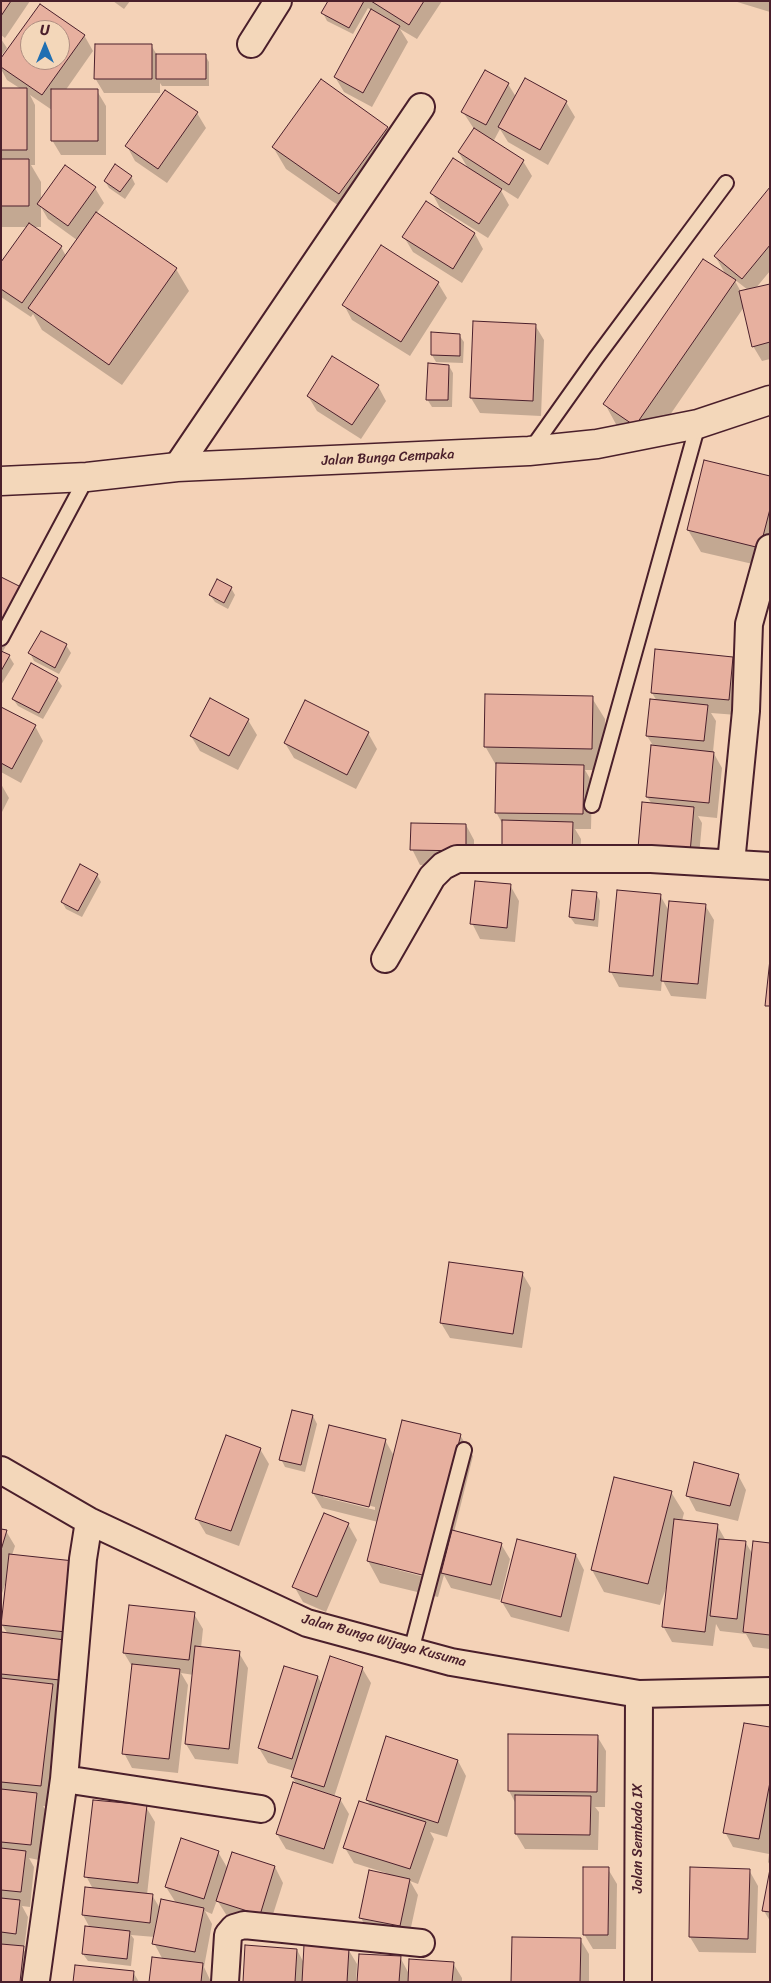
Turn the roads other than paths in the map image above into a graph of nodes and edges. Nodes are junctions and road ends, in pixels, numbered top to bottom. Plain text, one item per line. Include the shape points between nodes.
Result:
1 (278, 1) edge
2 (251, 44) dead end
3 (421, 107) dead end
4 (726, 183) dead end
5 (770, 400) edge
6 (698, 424) junction
7 (529, 452) junction
8 (177, 467) junction
9 (87, 477) junction
10 (1, 481) edge
11 (770, 548) edge
12 (1, 638) edge
13 (592, 805) dead end
14 (731, 863) junction
15 (770, 866) edge
16 (385, 959) dead end
17 (464, 1450) dead end
18 (1, 1470) edge
19 (90, 1521) junction
20 (411, 1651) junction
21 (770, 1691) edge
22 (639, 1694) junction
23 (64, 1779) junction
24 (261, 1809) dead end
25 (420, 1942) dead end
26 (36, 1980) dead end
27 (225, 1982) edge
28 (638, 1982) edge

1 - 2 street
3 - 8 street
4 - 7 lane
5 - 6 street, Jalan Bunga Cempaka
6 - 7 street, Jalan Bunga Cempaka via 597,444
6 - 13 lane
7 - 8 street, Jalan Bunga Cempaka
8 - 9 street, Jalan Bunga Cempaka
9 - 10 street, Jalan Bunga Cempaka
9 - 12 lane
11 - 14 street via 749,624 746,711
14 - 15 street
14 - 16 street via 601,858 457,859 432,877
17 - 20 lane
18 - 19 street, Jalan Bunga Wijaya Kusuma
19 - 20 street, Jalan Bunga Wijaya Kusuma via 307,1623
19 - 23 street via 83,1559
20 - 22 street, Jalan Bunga Wijaya Kusuma via 450,1662
21 - 22 street, Jalan Bunga Wijaya Kusuma
22 - 28 street, Jalan Sembada IX
23 - 24 street
23 - 26 street
25 - 27 street via 244,1925 234,1928 228,1935

